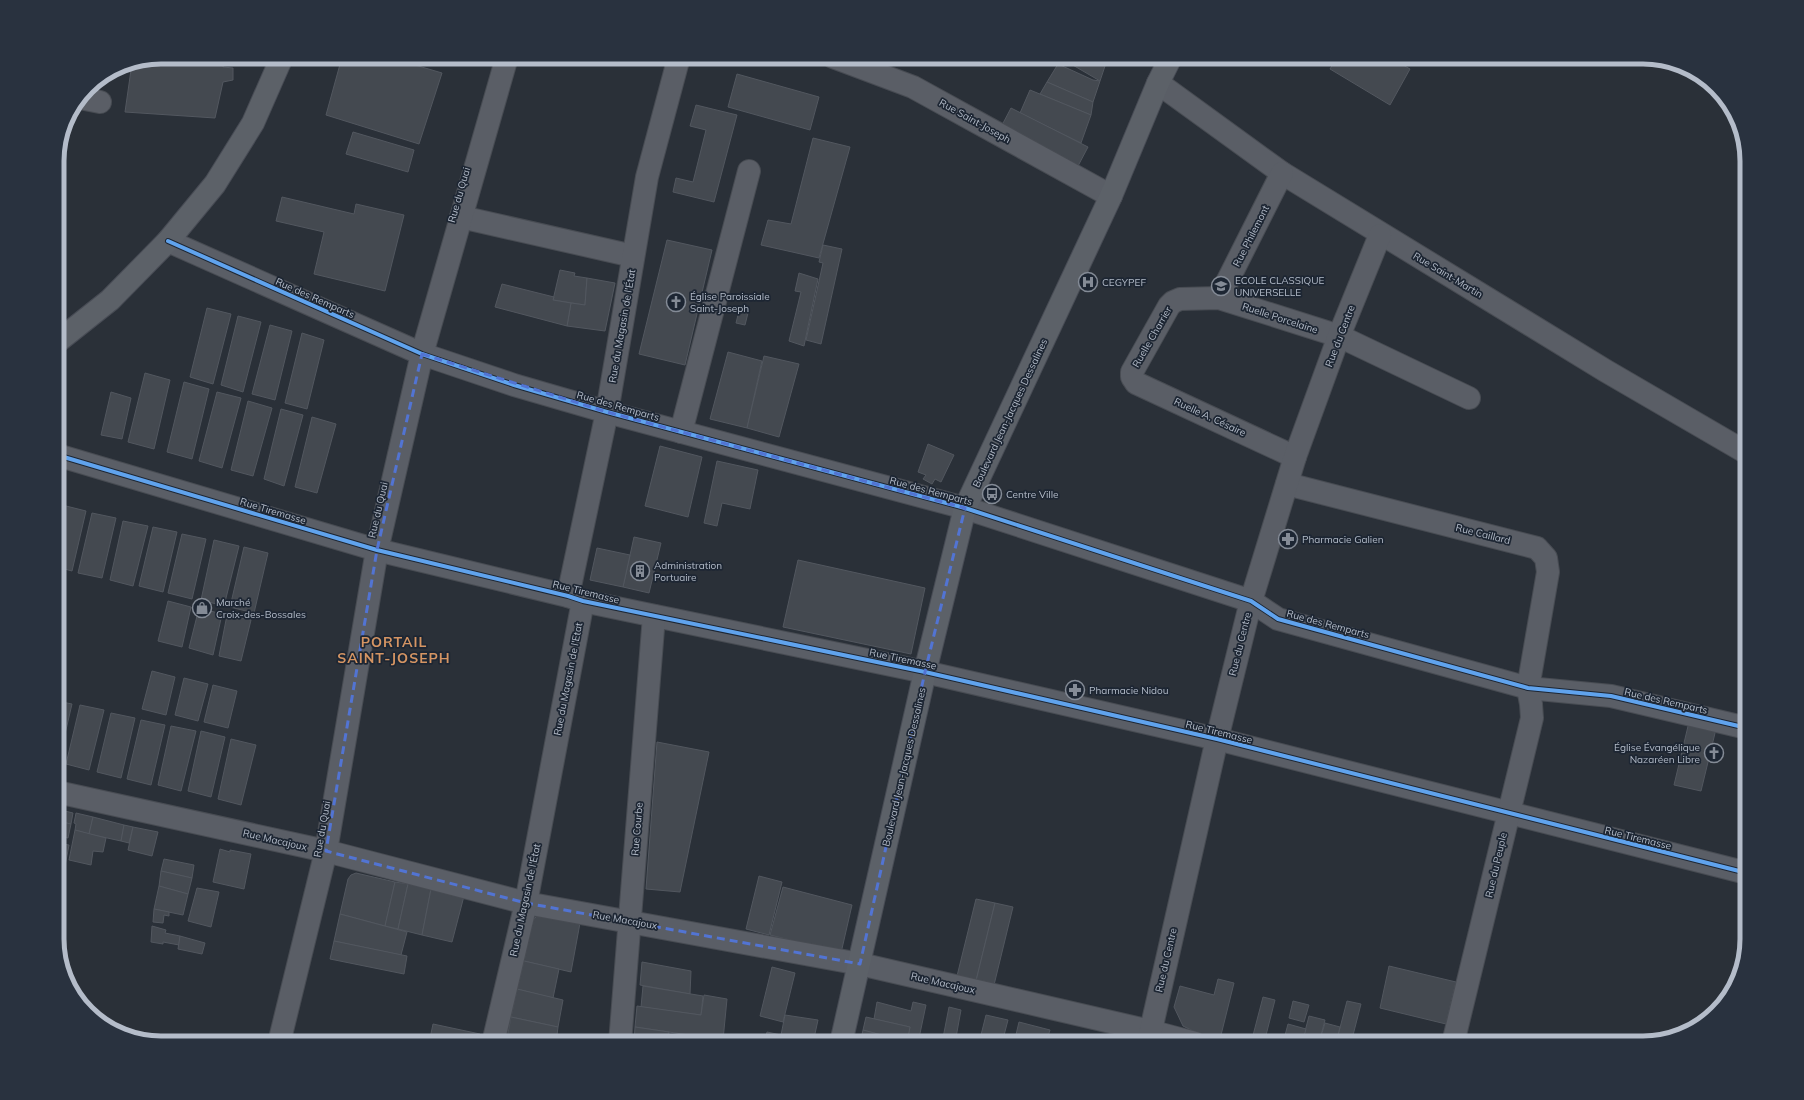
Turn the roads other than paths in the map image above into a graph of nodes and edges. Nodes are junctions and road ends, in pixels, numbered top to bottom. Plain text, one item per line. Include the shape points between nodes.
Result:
1 (279, 64) edge
2 (505, 64) edge
3 (677, 64) edge
4 (852, 64) edge
5 (1168, 64) edge
6 (1158, 83) junction
7 (749, 171) dead end
8 (1282, 173) junction
9 (1112, 196) junction
10 (461, 217) junction
11 (1380, 234) junction
12 (168, 241) junction
13 (633, 256) junction
14 (1219, 298) junction
15 (1173, 302) joint
16 (64, 336) edge
17 (1339, 336) junction
18 (422, 354) junction
19 (1132, 372) joint
20 (1469, 398) dead end
21 (607, 412) junction
22 (681, 432) junction
23 (1740, 449) edge
24 (64, 457) edge
25 (1295, 457) junction
26 (1287, 484) junction
27 (965, 508) junction
28 (378, 550) junction
29 (576, 598) junction
30 (1250, 601) junction
31 (654, 616) junction
32 (925, 672) junction
33 (1528, 688) junction
34 (1740, 726) edge
35 (1217, 739) junction
36 (553, 757) joint
37 (64, 794) edge
38 (1508, 814) junction
39 (326, 851) junction
40 (1740, 871) edge
41 (526, 903) junction
42 (629, 921) junction
43 (860, 964) junction
44 (282, 1036) edge
45 (495, 1036) edge
46 (621, 1036) edge
47 (843, 1036) edge
48 (1145, 1036) edge
49 (1149, 1036) edge
50 (1455, 1036) edge

1 - 12 main road via 253,123 215,184
2 - 10 street, Rue du Quai
3 - 13 street, Rue du Magasin de l'État via 648,177
4 - 9 street, Rue Saint-Joseph via 913,87
5 - 6 main road, Boulevard Jean-Jacques Dessalines
6 - 8 street, Rue Saint-Martin
6 - 9 main road, Boulevard Jean-Jacques Dessalines
7 - 22 street
8 - 11 street, Rue Saint-Martin
8 - 14 street, Rue Philemont
9 - 27 main road, Boulevard Jean-Jacques Dessalines
10 - 13 street
10 - 18 street, Rue du Quai
11 - 17 street, Rue du Centre
11 - 23 street, Rue Saint-Martin
12 - 16 main road via 110,300
12 - 18 street, Rue des Remparts
13 - 21 street, Rue du Magasin de l'État
14 - 15 street, Ruelle Porcelaine via 1180,299
14 - 17 street, Ruelle Porcelaine
15 - 19 street, Ruelle Charrier
17 - 20 street, Ruelle Porcelaine
17 - 25 street, Rue du Centre
18 - 21 street, Rue des Remparts via 514,385
18 - 28 street, Rue du Quai
19 - 25 street, Ruelle A. Césaire via 1136,383
21 - 22 street, Rue des Remparts
21 - 29 street, Rue du Magasin de l'État
22 - 27 street, Rue des Remparts
24 - 28 street, Rue Tiremasse
25 - 26 street, Rue du Centre
26 - 30 street, Rue du Centre
26 - 33 street, Rue Caillard via 1537,548 1546,558 1548,572
27 - 30 street, Rue des Remparts
27 - 32 main road, Boulevard Jean-Jacques Dessalines
28 - 29 street, Rue Tiremasse
28 - 39 street, Rue du Quai
29 - 31 street, Rue Tiremasse
29 - 36 street, Rue du Magasin de l'Etat
30 - 33 street, Rue des Remparts via 1278,619
30 - 35 street, Rue du Centre
31 - 32 street, Rue Tiremasse
31 - 42 street, Rue Courbe
32 - 35 street, Rue Tiremasse
32 - 43 main road, Boulevard Jean-Jacques Dessalines
33 - 34 street, Rue des Remparts via 1611,696
33 - 38 street, Rue du Peuple via 1532,718
35 - 38 street, Rue Tiremasse
35 - 49 street, Rue du Centre
36 - 41 street, Rue du Magasin de l'État
37 - 39 street, Rue Macajoux
38 - 40 street, Rue Tiremasse
38 - 50 street, Rue du Peuple
39 - 41 street, Rue Macajoux
39 - 44 street, Rue du Quai
41 - 42 street, Rue Macajoux
41 - 45 street, Rue du Magasin de l'État
42 - 43 street, Rue Macajoux
42 - 46 street, Rue Courbe
43 - 47 main road, Boulevard Jean-Jacques Dessalines
43 - 48 street, Rue Macajoux

